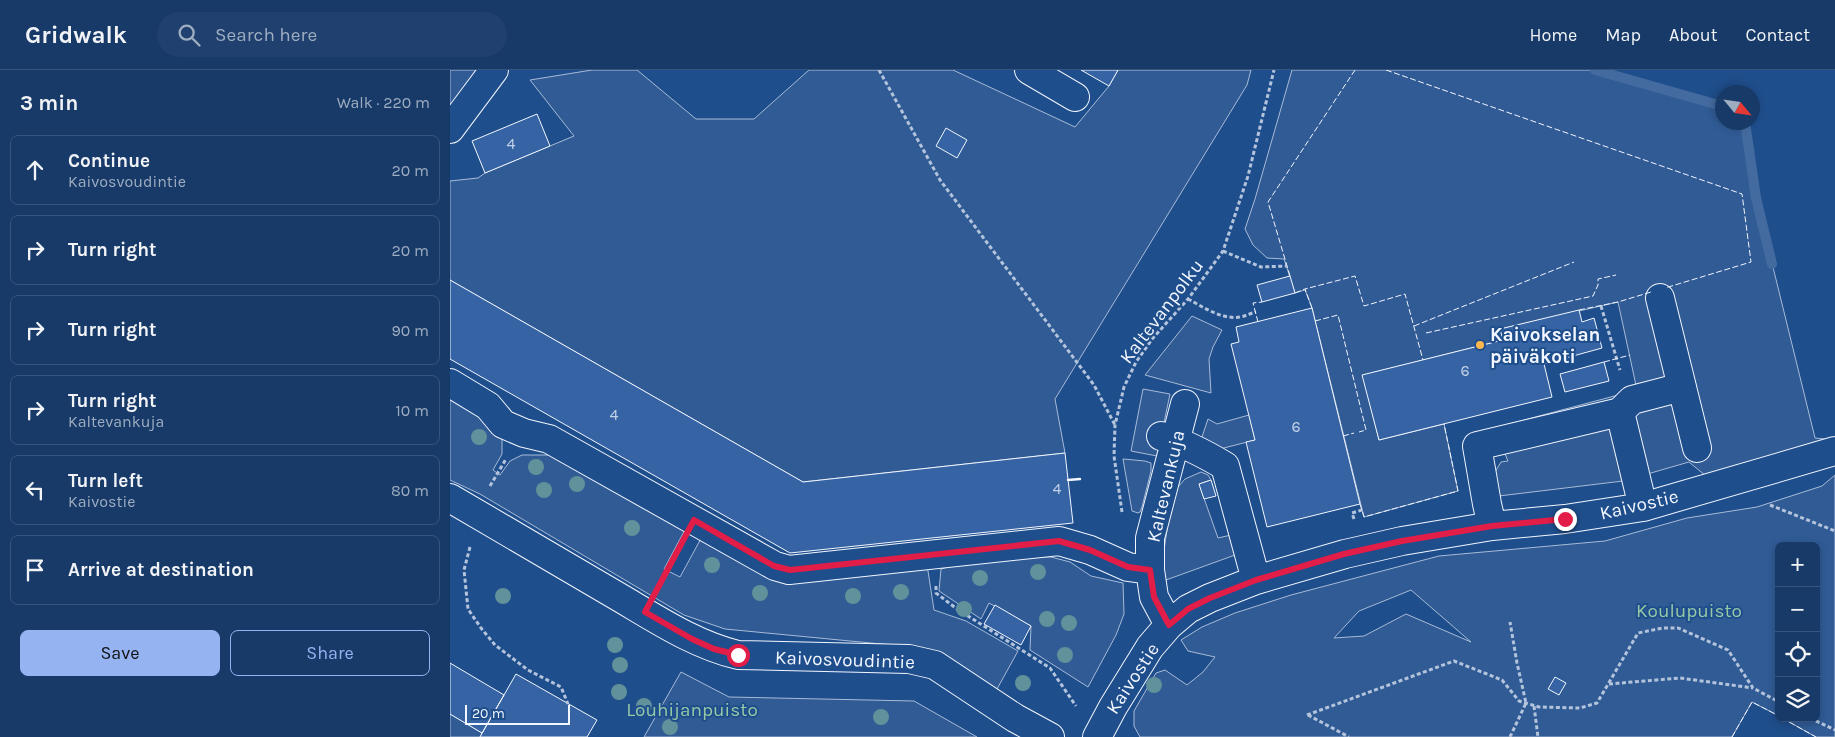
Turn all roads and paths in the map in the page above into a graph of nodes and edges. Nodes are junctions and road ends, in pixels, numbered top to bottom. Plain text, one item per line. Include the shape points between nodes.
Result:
1 (494, 70) edge
2 (879, 70) edge
3 (1029, 70) edge
4 (1274, 70) edge
5 (1075, 97) dead end
6 (450, 129) edge
7 (1223, 251) junction
8 (1286, 266) dead end
9 (1660, 298) dead end
10 (1188, 299) junction
11 (1256, 312) dead end
12 (450, 383) edge
13 (1682, 387) junction
14 (1185, 404) dead end
15 (1620, 412) junction
16 (1115, 425) junction
17 (524, 433) junction
18 (1168, 438) junction
19 (1697, 448) dead end
20 (1835, 450) edge
21 (450, 498) edge
22 (1763, 502) dead end
23 (1643, 507) junction
24 (474, 512) junction
25 (1122, 512) dead end
26 (694, 520) junction
27 (1492, 526) junction
28 (1835, 531) edge
29 (471, 544) dead end
30 (935, 555) junction
31 (1150, 570) junction
32 (1256, 580) junction
33 (645, 612) junction
34 (1510, 622) dead end
35 (1169, 625) junction
36 (1608, 684) junction
37 (1752, 688) junction
38 (1775, 700) edge
39 (1526, 703) junction
40 (568, 704) dead end
41 (1076, 706) dead end
42 (1534, 706) junction
43 (1818, 722) edge
44 (1835, 730) edge
45 (1050, 737) edge
46 (1096, 737) edge
47 (1348, 737) edge
48 (1510, 737) edge
49 (1538, 737) edge

1 - 6 street
2 - 16 path via 940,180 1094,385
3 - 5 street
4 - 7 path, Kaltevanpolku via 1248,176
7 - 8 path via 1261,268
7 - 10 path, Kaltevanpolku
9 - 13 street
10 - 11 path via 1214,313 1229,316
10 - 16 path, Kaltevanpolku via 1136,362 1124,387
12 - 17 street via 488,406 503,424
13 - 15 street via 1632,400
13 - 19 street
14 - 18 street, Kaltevankuja
15 - 23 street
15 - 27 street via 1477,446
16 - 25 path, Kaltevanpolku via 1114,456
17 - 24 path
17 - 26 street via 549,439
18 - 31 street, Kaltevankuja via 1150,538
18 - 32 street via 1225,466
20 - 23 street, Kaivostie
21 - 24 street, Kaivosvoudintie
22 - 28 path
23 - 27 street, Kaivostie
24 - 33 street, Kaivosvoudintie
26 - 30 street via 774,566 790,570
26 - 33 path
27 - 32 street, Kaivostie via 1344,554
29 - 40 path via 464,570 468,609 495,645 528,670 561,687
30 - 31 street via 1059,541 1090,550 1128,567
30 - 41 path via 936,593 1050,668
31 - 35 street, Kaltevankuja via 1154,597
32 - 35 street, Kaivostie via 1188,609
33 - 45 street, Kaivosvoudintie via 692,639 738,655 909,659 935,665
34 - 39 path
35 - 46 street, Kaivostie via 1150,648
36 - 37 path via 1680,678
36 - 37 path via 1638,633 1678,628 1728,650
36 - 42 path via 1597,704 1580,708
37 - 38 path
39 - 42 path
39 - 47 path via 1520,701 1502,680 1454,661 1307,715
39 - 48 path
42 - 49 path
43 - 44 path

